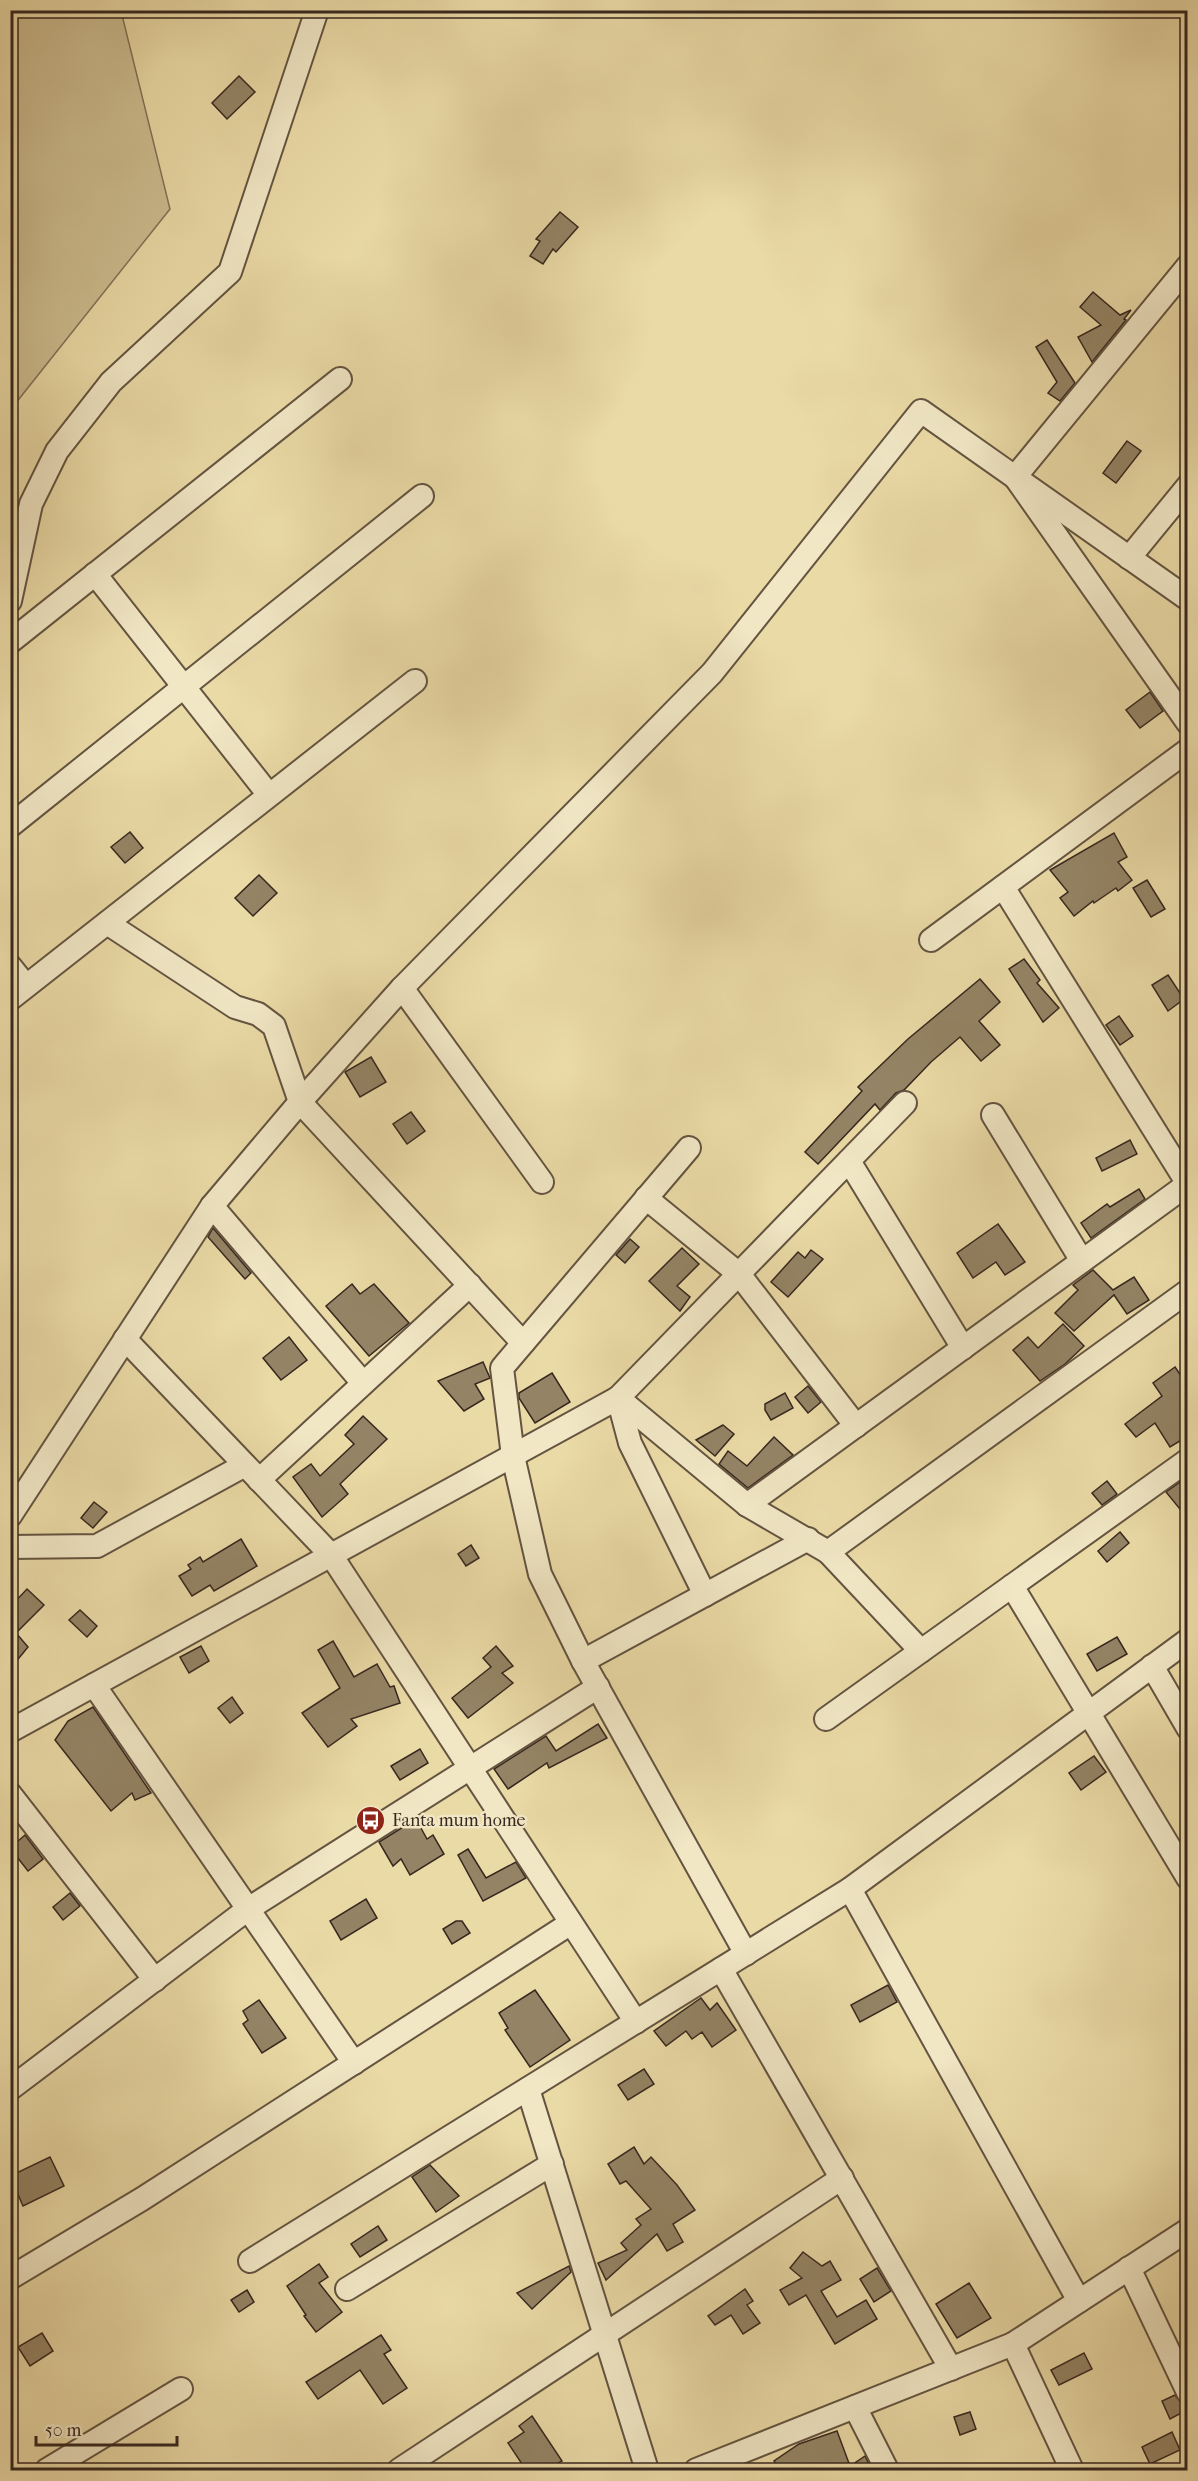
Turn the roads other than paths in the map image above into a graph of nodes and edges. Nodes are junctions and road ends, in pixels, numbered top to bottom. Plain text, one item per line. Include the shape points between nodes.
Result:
1 (317, 10) edge
2 (1188, 266) edge
3 (340, 379) dead end
4 (1015, 477) junction
5 (1188, 486) edge
6 (422, 496) dead end
7 (1129, 558) junction
8 (95, 574) junction
9 (1188, 600) edge
10 (10, 601) edge
11 (10, 642) edge
12 (415, 681) dead end
13 (184, 687) junction
14 (1188, 723) edge
15 (1188, 750) edge
16 (269, 795) junction
17 (10, 826) edge
18 (1003, 886) junction
19 (107, 923) junction
20 (931, 940) dead end
21 (10, 966) edge
22 (402, 988) junction
23 (18, 992) edge
24 (300, 1102) junction
25 (905, 1103) dead end
26 (993, 1115) dead end
27 (689, 1148) dead end
28 (849, 1161) junction
29 (542, 1182) dead end
30 (1187, 1184) edge
31 (646, 1198) junction
32 (212, 1206) junction
33 (1082, 1261) junction
34 (739, 1274) junction
35 (470, 1286) junction
36 (1188, 1291) edge
37 (125, 1339) junction
38 (523, 1343) junction
39 (963, 1348) junction
40 (363, 1383) junction
41 (618, 1398) junction
42 (856, 1426) junction
43 (513, 1456) junction
44 (1188, 1460) edge
45 (252, 1472) junction
46 (747, 1505) junction
47 (10, 1516) edge
48 (808, 1539) junction
49 (10, 1547) edge
50 (828, 1552) junction
51 (331, 1555) junction
52 (1012, 1586) junction
53 (705, 1595) junction
54 (1188, 1640) edge
55 (921, 1651) junction
56 (583, 1661) junction
57 (1152, 1666) junction
58 (94, 1685) junction
59 (598, 1687) junction
60 (1088, 1713) junction
61 (826, 1719) dead end
62 (1188, 1728) edge
63 (10, 1731) edge
64 (470, 1768) junction
65 (10, 1794) edge
66 (1188, 1878) edge
67 (850, 1888) junction
68 (248, 1909) junction
69 (571, 1923) junction
70 (746, 1954) junction
71 (721, 1969) junction
72 (155, 1980) junction
73 (636, 2022) junction
74 (354, 2063) junction
75 (10, 2089) edge
76 (528, 2089) junction
77 (552, 2164) junction
78 (842, 2178) junction
79 (1188, 2230) edge
80 (250, 2261) dead end
81 (1129, 2268) junction
82 (10, 2278) edge
83 (347, 2289) dead end
84 (1079, 2301) junction
85 (605, 2334) junction
86 (1013, 2344) junction
87 (951, 2369) junction
88 (181, 2389) dead end
89 (1188, 2392) edge
90 (855, 2407) junction
91 (47, 2470) edge
92 (399, 2470) edge
93 (647, 2470) edge
94 (696, 2470) edge
95 (887, 2470) edge
96 (1072, 2470) edge

1 - 10 street via 230,272 111,382 57,451 32,504
2 - 4 street
3 - 8 street
4 - 7 street
4 - 14 street
4 - 22 street via 921,411 712,673
5 - 7 street
6 - 13 street
7 - 9 street
8 - 11 street
8 - 13 street
12 - 16 street
13 - 16 street
13 - 17 street
15 - 18 street
16 - 19 street
18 - 20 street
18 - 30 street
19 - 23 street
19 - 24 street via 235,1007 258,1014 274,1026
21 - 23 street
22 - 24 street
22 - 29 street
24 - 32 street
24 - 35 street
25 - 28 street
26 - 33 street
27 - 31 street
28 - 34 street
28 - 39 street
30 - 33 street
31 - 34 street
31 - 38 street
32 - 37 street
32 - 40 street
33 - 39 street
34 - 41 street
34 - 42 street
35 - 38 street
35 - 40 street
36 - 50 street
37 - 45 street
37 - 47 street
38 - 43 street via 502,1368
39 - 42 street
40 - 45 street
41 - 43 street
41 - 46 street
41 - 53 street via 630,1443
42 - 46 street
43 - 51 street
43 - 56 street via 540,1574
44 - 52 street
45 - 49 street via 97,1546
45 - 51 street
46 - 48 street
48 - 50 street
48 - 53 street
50 - 55 street
51 - 58 street
51 - 64 street
52 - 55 street
52 - 60 street
53 - 56 street
54 - 57 street
55 - 61 street
56 - 59 street
57 - 60 street
57 - 62 street
58 - 63 street
58 - 68 street
59 - 64 street
59 - 70 street
60 - 66 street
60 - 67 street
64 - 68 street
64 - 69 street
65 - 72 street
67 - 70 street
67 - 84 street
68 - 72 street
68 - 74 street
69 - 73 street
69 - 74 street
70 - 71 street
71 - 73 street
71 - 78 street
72 - 75 street
73 - 76 street
74 - 82 street
76 - 77 street
76 - 80 street
77 - 83 street
77 - 85 street
78 - 85 street
78 - 87 street
79 - 81 street
81 - 84 street
81 - 89 street
84 - 86 street
85 - 92 street
85 - 93 street
86 - 87 street
86 - 96 street
87 - 90 street
88 - 91 street
90 - 94 street
90 - 95 street

